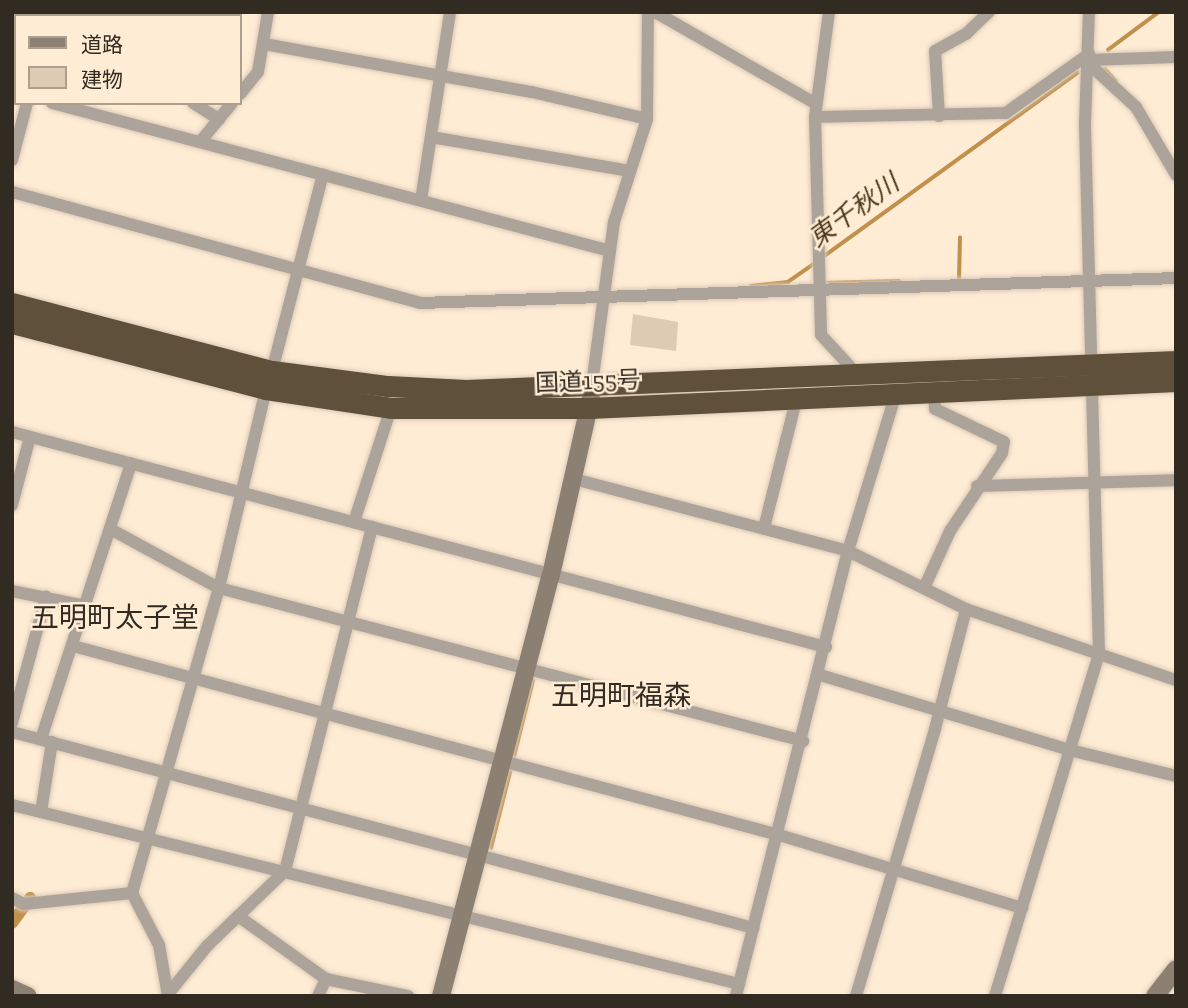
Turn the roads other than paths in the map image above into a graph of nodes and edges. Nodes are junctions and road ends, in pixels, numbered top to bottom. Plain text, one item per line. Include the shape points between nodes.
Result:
1 (268, 12) edge
2 (450, 12) edge
3 (648, 12) edge
4 (655, 12) edge
5 (829, 12) edge
6 (989, 12) edge
7 (1089, 12) edge
8 (264, 44) junction
9 (1176, 57) edge
10 (1088, 59) junction
11 (441, 74) junction
12 (242, 92) edge
13 (26, 105) edge
14 (60, 105) edge
15 (196, 105) edge
16 (230, 105) edge
17 (815, 111) junction
18 (939, 116) junction
19 (219, 120) junction
20 (647, 120) junction
21 (431, 137) junction
22 (200, 142) junction
23 (12, 160) edge
24 (631, 171) junction
25 (323, 174) junction
26 (1176, 175) edge
27 (12, 192) edge
28 (421, 201) junction
29 (610, 251) junction
30 (298, 269) junction
31 (1176, 278) edge
32 (1087, 279) junction
33 (817, 287) junction
34 (605, 295) junction
35 (12, 303) edge
36 (12, 323) edge
37 (1176, 361) edge
38 (857, 374) junction
39 (1090, 375) junction
40 (269, 380) junction
41 (1176, 382) edge
42 (592, 384) junction
43 (934, 391) junction
44 (896, 393) junction
45 (797, 397) junction
46 (391, 408) junction
47 (589, 408) junction
48 (12, 432) edge
49 (30, 437) junction
50 (131, 463) junction
51 (574, 479) junction
52 (1176, 480) edge
53 (1095, 483) junction
54 (977, 486) junction
55 (242, 493) junction
56 (12, 505) edge
57 (354, 522) junction
58 (372, 527) junction
59 (764, 528) junction
60 (113, 530) junction
61 (848, 551) junction
62 (551, 575) junction
63 (219, 588) junction
64 (924, 588) junction
65 (12, 591) edge
66 (46, 597) junction
67 (86, 606) junction
68 (966, 609) junction
69 (347, 620) junction
70 (73, 646) junction
71 (826, 647) junction
72 (1099, 653) junction
73 (526, 668) junction
74 (820, 674) junction
75 (192, 678) junction
76 (1176, 680) edge
77 (940, 710) junction
78 (323, 711) junction
79 (12, 723) edge
80 (12, 732) edge
81 (47, 740) junction
82 (803, 741) junction
83 (1070, 750) junction
84 (500, 761) junction
85 (167, 770) junction
86 (1176, 776) edge
87 (12, 805) edge
88 (300, 806) junction
89 (41, 811) junction
90 (779, 835) junction
91 (148, 836) junction
92 (477, 855) junction
93 (892, 870) junction
94 (285, 871) junction
95 (132, 892) junction
96 (12, 898) edge
97 (1022, 908) junction
98 (461, 913) junction
99 (238, 916) junction
100 (754, 928) junction
101 (1176, 969) edge
102 (326, 979) junction
103 (12, 989) edge
104 (737, 990) edge
105 (168, 995) edge
106 (28, 996) edge
107 (318, 996) edge
108 (408, 996) edge
109 (441, 996) edge
110 (856, 996) edge
111 (995, 996) edge
112 (1155, 996) edge

1 - 8 street
2 - 11 street
3 - 20 street
4 - 17 street
5 - 17 street
6 - 18 street via 967,34 935,51
7 - 10 street
8 - 11 street
8 - 12 street via 258,72
9 - 10 street
10 - 18 street via 1006,113
10 - 26 street via 1136,107
10 - 32 street
11 - 20 street
11 - 21 street
13 - 23 street
14 - 22 street
15 - 19 street
16 - 19 street
17 - 18 street
17 - 33 street
19 - 22 street
20 - 24 street
21 - 24 street
21 - 28 street
22 - 25 street
24 - 29 street
25 - 28 street
25 - 30 street
27 - 30 street
28 - 29 street
29 - 34 street
30 - 34 street via 420,303
30 - 40 street
31 - 32 street
32 - 33 street
32 - 39 street
33 - 34 street
33 - 38 street via 821,335
34 - 42 street
35 - 40 highway, 国道155号
36 - 40 highway, 国道155号
37 - 39 highway, 国道155号
38 - 39 highway, 国道155号
38 - 42 highway, 国道155号
39 - 41 highway, 国道155号
39 - 43 highway, 国道155号
39 - 53 street
40 - 42 highway, 国道155号 via 466,390
40 - 46 highway, 国道155号
40 - 55 street
42 - 47 street
43 - 44 highway, 国道155号
43 - 54 street via 935,409 1004,442 1002,453
44 - 45 highway, 国道155号
44 - 61 street
45 - 47 highway, 国道155号
45 - 59 street
46 - 47 highway, 国道155号
46 - 57 street
47 - 51 street
48 - 49 street
49 - 50 street
49 - 56 street
50 - 55 street
50 - 60 street
51 - 59 street
51 - 62 street
52 - 53 street
53 - 54 street
53 - 72 street
54 - 64 street
55 - 57 street
55 - 63 street
57 - 58 street
58 - 62 street
58 - 69 street
59 - 61 street
60 - 63 street
60 - 67 street
61 - 64 street
61 - 71 street
62 - 71 street
62 - 73 street
63 - 69 street
63 - 75 street
64 - 68 street
65 - 66 street
66 - 67 street
66 - 79 street
67 - 70 street
68 - 72 street
68 - 77 street
69 - 73 street
69 - 78 street
70 - 75 street
70 - 81 street
71 - 74 street
72 - 76 street
72 - 83 street
73 - 82 street
73 - 84 street
74 - 77 street
74 - 82 street
75 - 78 street
75 - 85 street
77 - 83 street
77 - 93 street
78 - 84 street
78 - 88 street
80 - 81 street
81 - 85 street
81 - 89 street
82 - 90 street
83 - 86 street
83 - 97 street
84 - 90 street
84 - 92 street
85 - 88 street
85 - 91 street
87 - 89 street
88 - 92 street
88 - 94 street
89 - 91 street
90 - 93 street
90 - 100 street
91 - 94 street
91 - 95 street
92 - 98 street
92 - 100 street
93 - 97 street
93 - 110 street
94 - 98 street
94 - 99 street
95 - 96 street via 24,904
95 - 105 street via 159,945
97 - 111 street
98 - 104 street
98 - 109 street
99 - 102 street
99 - 105 street
100 - 104 street
101 - 112 street
102 - 107 street
102 - 108 street
103 - 106 street

